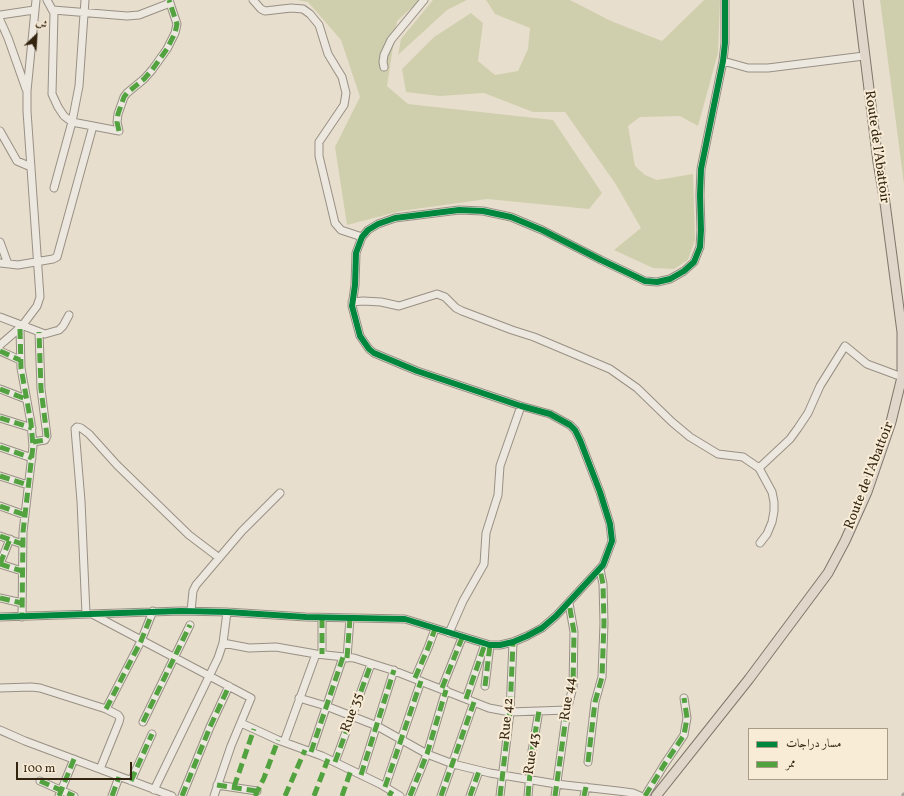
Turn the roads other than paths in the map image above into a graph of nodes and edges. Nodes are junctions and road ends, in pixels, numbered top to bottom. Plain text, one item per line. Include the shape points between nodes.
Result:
1 (36, 0) edge
2 (47, 0) edge
3 (85, 0) edge
4 (253, 0) edge
5 (424, 0) edge
6 (725, 0) edge
7 (858, 0) edge
8 (170, 2) edge
9 (34, 10) junction
10 (53, 10) junction
11 (84, 13) junction
12 (0, 15) edge
13 (0, 20) edge
14 (8, 38) junction
15 (0, 41) edge
16 (864, 56) junction
17 (723, 61) junction
18 (384, 67) dead end
19 (27, 92) junction
20 (72, 122) junction
21 (93, 126) junction
22 (0, 131) edge
23 (32, 167) junction
24 (54, 188) dead end
25 (362, 237) junction
26 (0, 242) edge
27 (38, 261) junction
28 (0, 263) edge
29 (8, 264) junction
30 (352, 302) junction
31 (69, 315) dead end
32 (0, 317) edge
33 (21, 327) junction
34 (42, 333) junction
35 (0, 345) edge
36 (0, 351) edge
37 (20, 360) junction
38 (902, 377) junction
39 (0, 389) edge
40 (26, 399) junction
41 (521, 406) junction
42 (0, 418) edge
43 (32, 428) junction
44 (33, 442) junction
45 (0, 447) edge
46 (32, 458) junction
47 (759, 468) junction
48 (0, 476) edge
49 (28, 485) junction
50 (280, 493) dead end
51 (0, 506) edge
52 (25, 516) junction
53 (0, 536) edge
54 (10, 539) junction
55 (760, 543) dead end
56 (22, 544) junction
57 (218, 558) junction
58 (0, 564) edge
59 (600, 569) junction
60 (22, 571) junction
61 (0, 598) edge
62 (22, 603) junction
63 (569, 603) junction
64 (192, 611) junction
65 (153, 612) junction
66 (227, 612) junction
67 (89, 614) junction
68 (0, 617) edge
69 (22, 617) junction
70 (322, 618) junction
71 (350, 618) junction
72 (190, 625) dead end
73 (435, 629) junction
74 (449, 633) junction
75 (462, 638) junction
76 (141, 641) junction
77 (513, 642) junction
78 (223, 643) junction
79 (488, 645) junction
80 (319, 654) junction
81 (345, 657) junction
82 (174, 658) junction
83 (371, 664) junction
84 (394, 670) junction
85 (209, 676) junction
86 (418, 679) junction
87 (229, 686) junction
88 (484, 686) dead end
89 (0, 688) edge
90 (444, 689) junction
91 (299, 698) junction
92 (684, 698) dead end
93 (466, 699) junction
94 (474, 702) junction
95 (326, 706) junction
96 (106, 709) junction
97 (567, 710) junction
98 (510, 712) junction
99 (539, 712) junction
100 (352, 717) junction
101 (143, 722) dead end
102 (241, 723) junction
103 (377, 726) junction
104 (0, 730) edge
105 (152, 734) dead end
106 (401, 740) junction
107 (284, 742) junction
108 (311, 752) junction
109 (427, 754) junction
110 (74, 759) junction
111 (335, 762) junction
112 (588, 762) dead end
113 (452, 764) junction
114 (100, 769) junction
115 (479, 771) junction
116 (361, 776) junction
117 (502, 776) junction
118 (119, 777) junction
119 (529, 780) junction
120 (40, 781) dead end
121 (131, 781) junction
122 (556, 784) junction
123 (218, 785) junction
124 (586, 787) junction
125 (154, 790) junction
126 (257, 791) dead end
127 (389, 792) edge
128 (60, 793) edge
129 (74, 796) edge
130 (112, 796) edge
131 (172, 796) edge
132 (182, 796) edge
133 (214, 796) edge
134 (400, 796) edge
135 (410, 796) edge
136 (441, 796) edge
137 (470, 796) edge
138 (500, 796) edge
139 (528, 796) edge
140 (555, 796) edge
141 (584, 796) edge
142 (640, 796) edge
143 (645, 796) edge
144 (656, 796) edge

1 - 9 street
2 - 10 street
3 - 11 street
4 - 25 street via 265,11 303,9 319,25 328,54 342,77 346,93 344,105 319,142 319,156 335,223 342,230
5 - 18 street via 391,40 384,55
6 - 17 street
7 - 16 main road, Route de l’Abattoir
8 - 11 street via 133,16
8 - 21 street via 177,24 174,36 152,70 124,97 118,114 119,131
9 - 12 street
9 - 19 street
10 - 11 street
10 - 20 street via 52,94 62,114
11 - 20 street via 82,68
13 - 14 street
14 - 15 street
14 - 19 street
16 - 17 street via 768,68 748,68
16 - 38 main road, Route de l’Abattoir via 902,332
17 - 25 street via 701,169 700,247 694,262 670,279 645,281 542,230 511,217 483,211 459,210 395,218 378,224
19 - 23 street
20 - 21 street
20 - 24 street
21 - 27 street via 57,257
22 - 23 street via 17,161
23 - 27 street
25 - 30 street via 356,253
26 - 29 street
27 - 29 street
27 - 33 street via 40,300
28 - 29 street
30 - 41 street via 360,336 374,353 417,371
30 - 47 street via 381,302 399,306 431,295 445,297 462,311 534,337 610,369 637,388 690,437 718,454 743,457
31 - 34 street via 59,330
32 - 33 street
33 - 34 street
33 - 35 street
33 - 37 street
34 - 44 street via 41,389 47,436 44,440
36 - 37 street
37 - 40 street
38 - 47 street via 867,364 845,346 798,428
38 - 144 main road, Route de l’Abattoir via 891,422 866,492 828,573 749,679
39 - 40 street
40 - 43 street
41 - 59 street via 550,414 564,422 575,430 580,440 600,492 612,534 610,549
41 - 74 street via 500,466 498,495 486,533 484,564
42 - 43 street
43 - 44 street
44 - 46 street
45 - 46 street
46 - 49 street
47 - 55 street via 772,492 774,502 772,522
48 - 49 street
49 - 52 street
50 - 57 street
51 - 52 street
52 - 56 street
53 - 54 street
54 - 56 street
54 - 58 street
56 - 60 street
57 - 64 street via 193,591
57 - 67 street via 189,535 89,434 77,427 75,432
58 - 60 street
59 - 63 street
59 - 112 street via 604,622 602,677 595,702
60 - 62 street
61 - 62 street
62 - 69 street
63 - 77 street via 542,628
63 - 97 street, Rue 44 via 574,632 573,687
64 - 65 street
64 - 66 street
65 - 67 street
65 - 76 street
66 - 70 street
66 - 78 street
67 - 69 street
67 - 76 street
68 - 69 street
70 - 71 street
70 - 80 street
71 - 73 street via 405,619
71 - 81 street
72 - 82 street
73 - 74 street
73 - 86 street
74 - 75 street
75 - 79 street
75 - 90 street
76 - 82 street
76 - 96 street
77 - 79 street
77 - 98 street, Rue 42
78 - 80 street via 249,648 276,647
78 - 85 street
79 - 88 street
79 - 93 street
80 - 81 street
80 - 91 street
81 - 83 street
81 - 95 street
82 - 85 street
82 - 101 street
83 - 84 street
83 - 100 street, Rue 35
84 - 86 street
84 - 103 street
85 - 87 street
85 - 125 street
86 - 90 street
86 - 106 street
87 - 102 street via 251,698
87 - 132 street
89 - 96 street via 40,688
90 - 93 street
90 - 109 street
91 - 95 street
91 - 107 street
92 - 143 street via 684,736
93 - 94 street
94 - 98 street via 488,708
94 - 113 street
95 - 100 street
95 - 108 street
96 - 114 street via 120,719
97 - 99 street
97 - 122 street, Rue 44
98 - 99 street
98 - 117 street, Rue 42
99 - 119 street, Rue 43
100 - 103 street
100 - 111 street, Rue 35
102 - 107 street
102 - 123 street
103 - 106 street
103 - 116 street
104 - 110 street
105 - 121 street
106 - 109 street
106 - 127 street
107 - 108 street
108 - 111 street
109 - 113 street
109 - 135 street
110 - 114 street
110 - 128 street
111 - 116 street
113 - 115 street
113 - 136 street
114 - 118 street
115 - 117 street
115 - 137 street
116 - 127 street
117 - 119 street
117 - 138 street, Rue 42
118 - 121 street
118 - 130 street
119 - 122 street
119 - 139 street, Rue 43
120 - 128 street
121 - 125 street
122 - 124 street
122 - 140 street, Rue 44
123 - 126 street
123 - 133 street
124 - 141 street
124 - 142 street via 618,790
125 - 131 street
127 - 134 street
128 - 129 street

